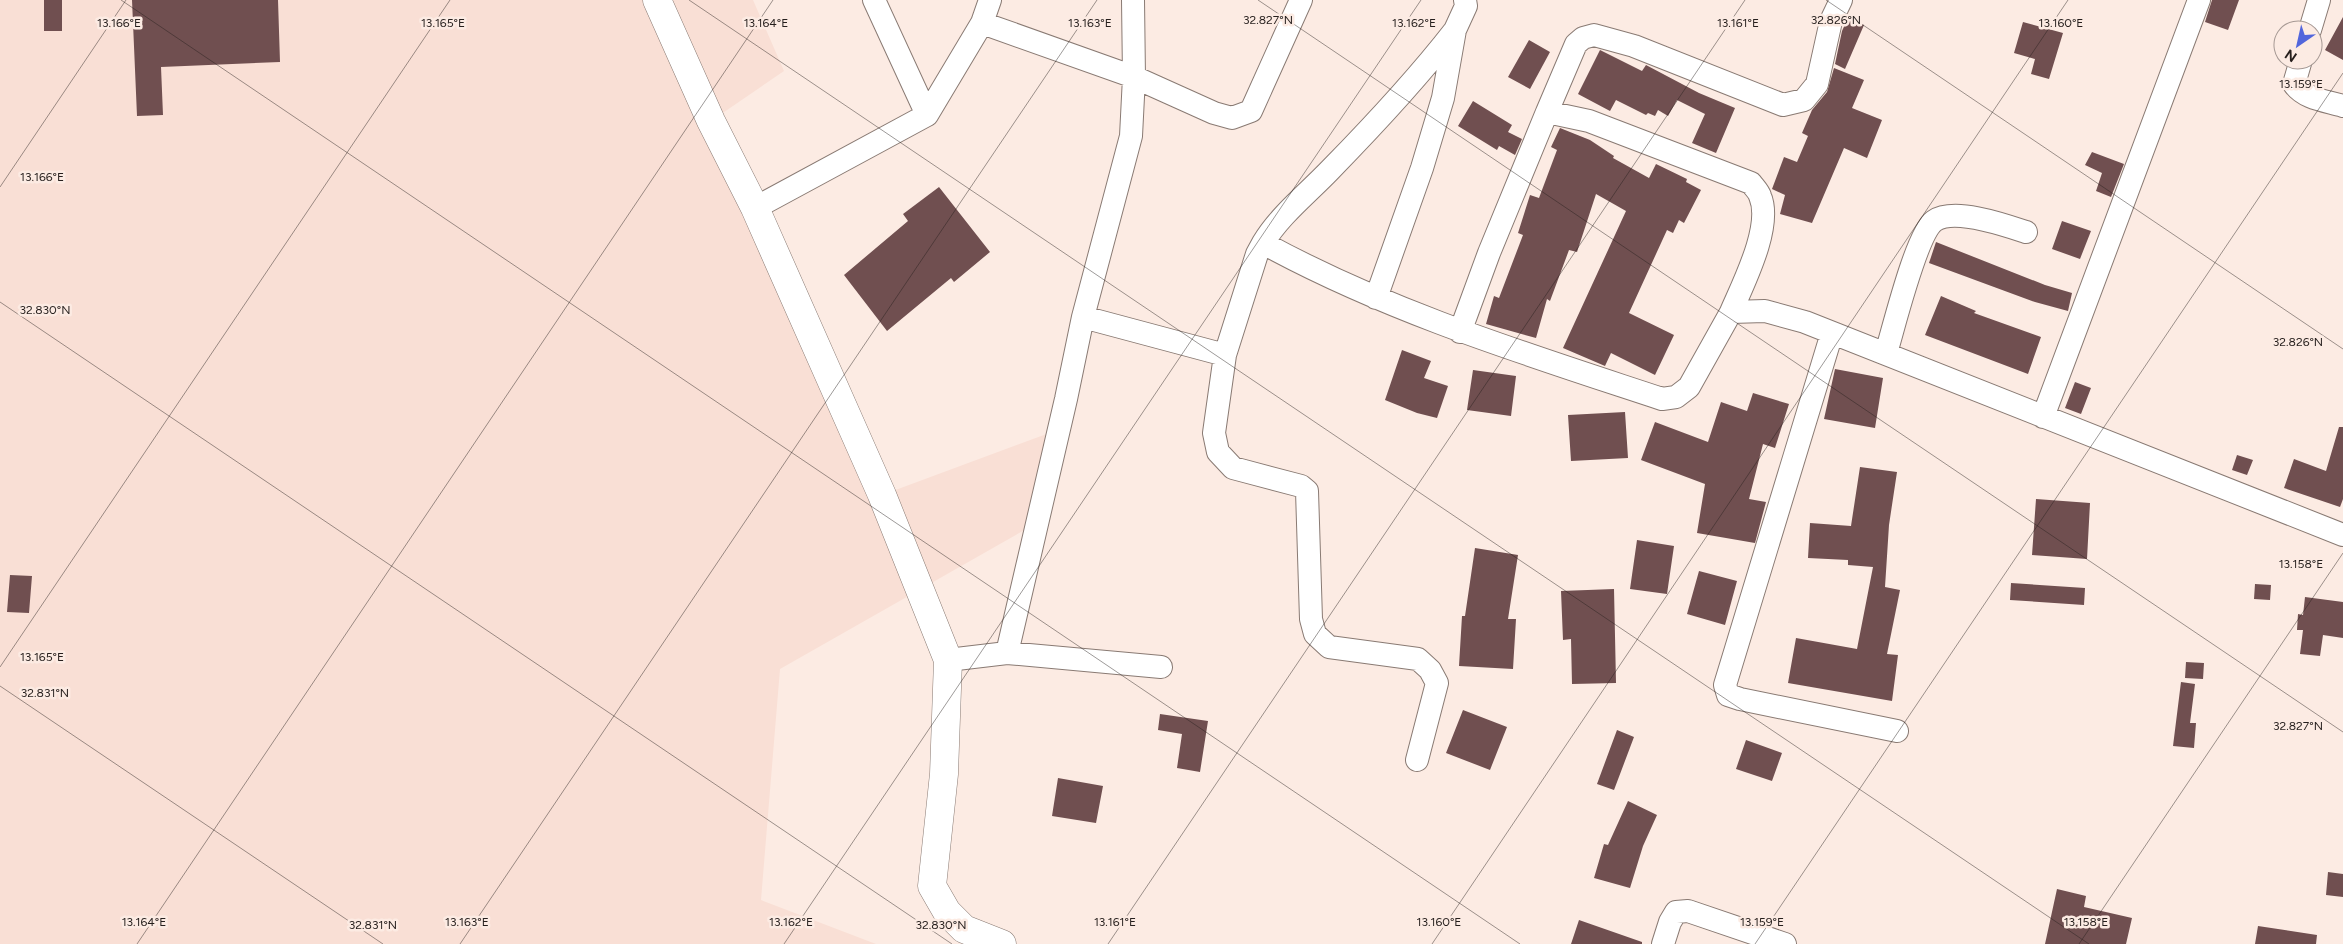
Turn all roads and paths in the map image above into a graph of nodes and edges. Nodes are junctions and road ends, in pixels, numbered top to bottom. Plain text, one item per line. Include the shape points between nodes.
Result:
1 (656, 0) edge
2 (874, 0) edge
3 (990, 0) edge
4 (1133, 0) edge
5 (1300, 0) edge
6 (1464, 0) edge
7 (1841, 0) edge
8 (2199, 0) edge
9 (2319, 0) edge
10 (2313, 20) edge
11 (982, 23) junction
12 (1455, 30) junction
13 (2298, 70) edge
14 (1134, 77) junction
15 (2343, 106) edge
16 (1547, 112) junction
17 (927, 115) junction
18 (755, 208) junction
19 (2026, 232) dead end
20 (1263, 243) junction
21 (1376, 298) junction
22 (1731, 312) junction
23 (1083, 317) junction
24 (1460, 332) junction
25 (1832, 333) junction
26 (1886, 353) junction
27 (1225, 355) junction
28 (2043, 417) junction
29 (2343, 534) edge
30 (1006, 653) junction
31 (948, 660) junction
32 (1162, 667) dead end
33 (1897, 730) dead end
34 (1417, 760) dead end
35 (1002, 944) edge
36 (1663, 944) edge
37 (1785, 944) edge

1 - 18 street
2 - 17 street
3 - 11 street
4 - 14 street
5 - 14 street via 1251,111 1232,118 1214,113
6 - 12 street via 1466,6
7 - 16 street via 1831,21 1817,84 1804,100 1783,105 1634,46 1594,35 1576,44
8 - 28 street
9 - 10 street
11 - 14 street
11 - 17 street
12 - 20 street via 1425,69 1273,226
12 - 21 street via 1443,98
13 - 15 street via 2294,84 2298,90
14 - 23 street via 1131,136
16 - 22 street via 1589,121 1751,183 1760,196 1763,209 1760,238
16 - 24 street
17 - 18 street
18 - 31 street via 882,495
19 - 26 street via 1986,218 1947,216 1935,220 1922,238
20 - 21 street
20 - 27 street
21 - 24 street
22 - 24 street via 1689,387 1676,397 1662,399
22 - 25 street via 1765,312
23 - 27 street
23 - 30 street
25 - 26 street
25 - 33 street via 1725,686 1728,695 1740,699
26 - 28 street
27 - 34 street via 1214,433 1218,452 1233,468 1301,486 1307,491 1314,634 1328,647 1418,659 1430,670 1437,683
28 - 29 street
30 - 31 street
30 - 32 street
31 - 35 street via 944,774 932,886 947,912 964,929
36 - 37 street via 1676,912 1688,911

